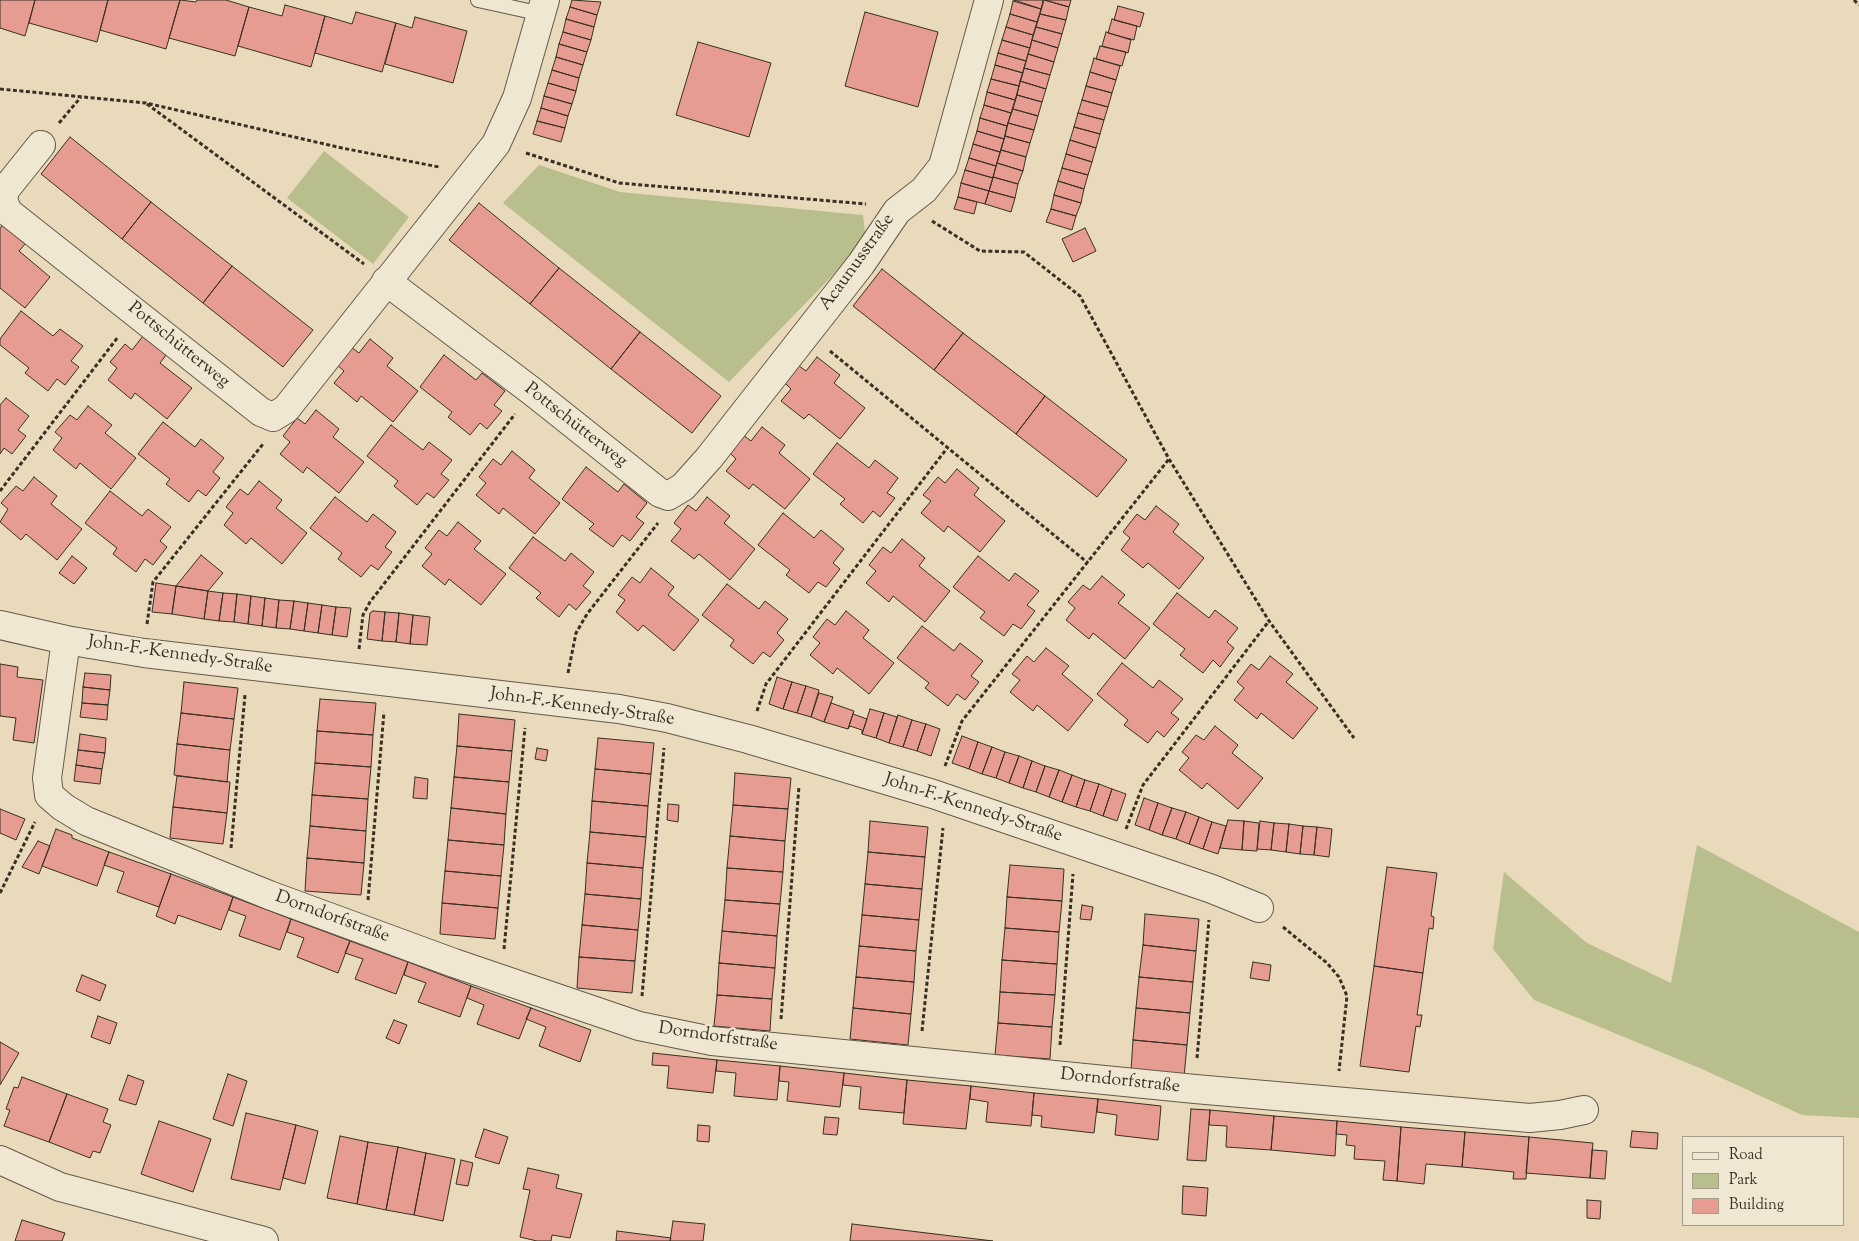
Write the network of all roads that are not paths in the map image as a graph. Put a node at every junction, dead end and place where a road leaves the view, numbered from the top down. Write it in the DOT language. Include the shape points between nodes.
graph roads {
  1 [pos="478,0"];
  2 [pos="989,0"];
  3 [pos="544,7"];
  4 [pos="41,145"];
  5 [pos="386,281"];
  6 [pos="668,496"];
  7 [pos="0,625"];
  8 [pos="66,640"];
  9 [pos="1259,908"];
  10 [pos="1584,1110"];
  11 [pos="0,1160"];
  12 [pos="264,1241"];
  1 -- 3 [label="lane"];
  2 -- 6 [label="street, Acaunusstraße" via="943,166 924,190 900,207 861,264 709,458 683,487"];
  3 -- 5 [label="street" via="517,98 496,144"];
  4 -- 5 [label="street, Pottschütterweg" via="5,190 3,200 8,212 261,412 273,417 286,409"];
  5 -- 6 [label="street, Pottschütterweg"];
  7 -- 8 [label="street, John-F.-Kennedy-Straße"];
  8 -- 9 [label="street, John-F.-Kennedy-Straße" via="144,654 564,702 667,718 940,796"];
  8 -- 10 [label="street, Dorndorfstraße" via="47,778 49,795 63,807 86,821 228,878 501,979 639,1026 712,1041 1195,1089 1530,1118"];
  11 -- 12 [label="street" via="60,1187"];
}
